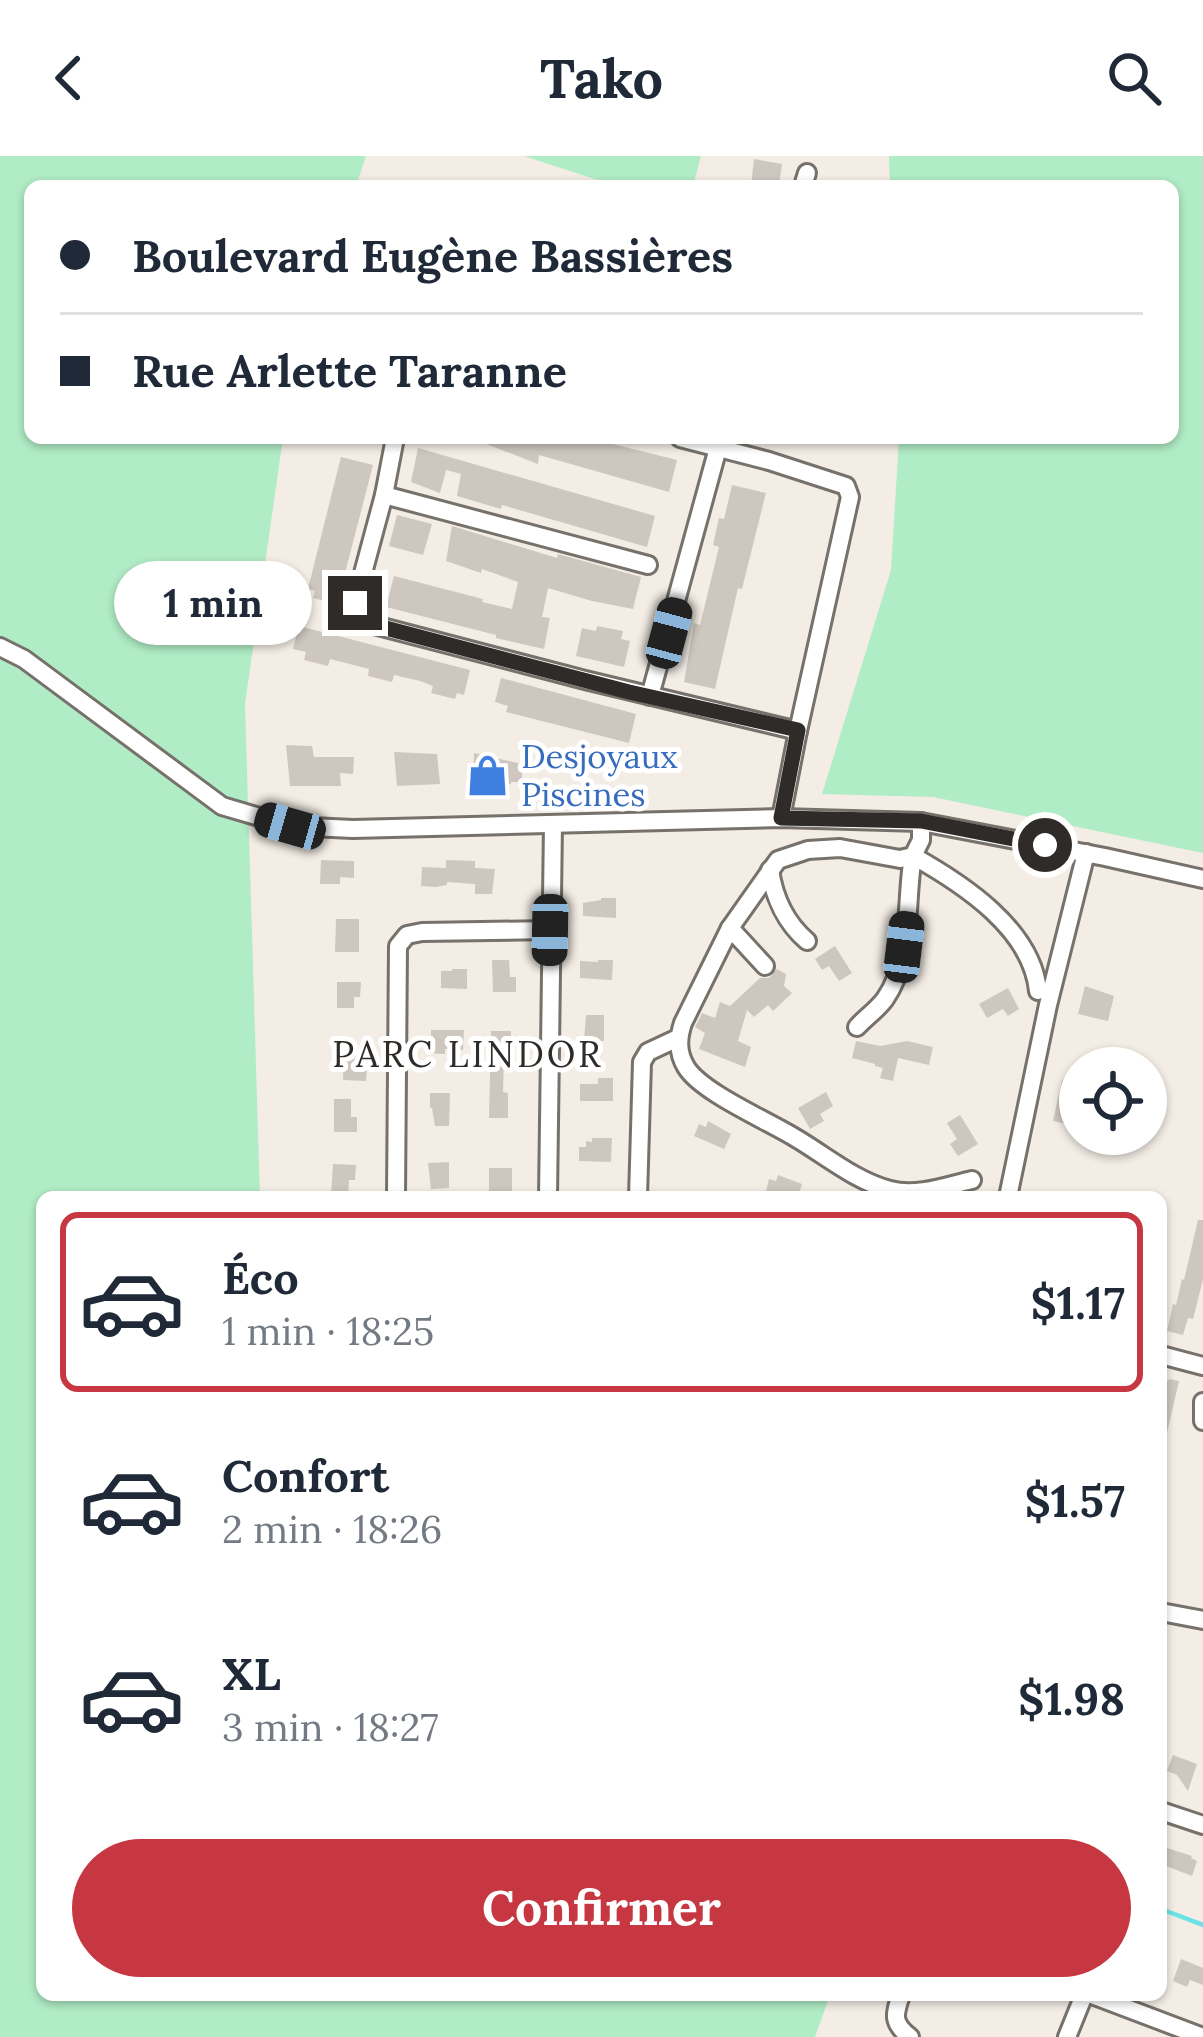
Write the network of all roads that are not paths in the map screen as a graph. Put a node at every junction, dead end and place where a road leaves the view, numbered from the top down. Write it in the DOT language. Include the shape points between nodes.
graph roads {
  1 [pos="395,444"];
  2 [pos="728,446"];
  3 [pos="384,495"];
  4 [pos="649,565"];
  5 [pos="0,647"];
  6 [pos="650,696"];
  7 [pos="798,730"];
  8 [pos="781,818"];
  9 [pos="921,821"];
  10 [pos="553,824"];
  11 [pos="1086,853"];
  12 [pos="913,856"];
  13 [pos="770,870"];
  14 [pos="1203,879"];
  15 [pos="730,928"];
  16 [pos="550,930"];
  17 [pos="807,941"];
  18 [pos="766,966"];
  19 [pos="1038,991"];
  20 [pos="857,1027"];
  21 [pos="678,1038"];
  22 [pos="972,1180"];
  23 [pos="396,1191"];
  24 [pos="548,1191"];
  25 [pos="638,1191"];
  26 [pos="898,1191"];
  27 [pos="922,1191"];
  28 [pos="1009,1191"];
  29 [pos="1167,1357"];
  30 [pos="1203,1366"];
  31 [pos="1203,1402"];
  32 [pos="1203,1421"];
  33 [pos="1167,1613"];
  34 [pos="1203,1620"];
  35 [pos="1167,1813"];
  36 [pos="1203,1826"];
  37 [pos="899,2001"];
  38 [pos="1085,2001"];
  39 [pos="1104,2001"];
  40 [pos="910,2037"];
  41 [pos="1067,2037"];
  42 [pos="1203,2037"];
  1 -- 3 [label="street"];
  2 -- 6 [label="street"];
  2 -- 7 [label="street" via="846,486 850,496"];
  3 -- 4 [label="street"];
  3 -- 6 [label="street" via="355,603 359,621"];
  5 -- 10 [label="street" via="222,806 290,826"];
  6 -- 7 [label="street"];
  7 -- 8 [label="street"];
  8 -- 9 [label="street"];
  8 -- 10 [label="street"];
  9 -- 11 [label="street"];
  9 -- 12 [label="street"];
  10 -- 16 [label="street"];
  11 -- 14 [label="street"];
  11 -- 28 [label="street"];
  12 -- 13 [label="street" via="808,850"];
  12 -- 19 [label="street" via="996,916 1020,943"];
  12 -- 20 [label="street" via="896,978"];
  13 -- 15 [label="street"];
  13 -- 17 [label="street" via="777,901"];
  15 -- 18 [label="street"];
  15 -- 21 [label="street"];
  16 -- 23 [label="street" via="422,932 398,946"];
  16 -- 24 [label="street"];
  21 -- 25 [label="street" via="642,1062"];
  21 -- 26 [label="street" via="688,1071 720,1095 852,1174"];
  22 -- 27 [label="street"];
  29 -- 30 [label="street"];
  31 -- 32 [label="street"];
  33 -- 34 [label="street"];
  35 -- 36 [label="street"];
  37 -- 40 [label="street" via="895,2021"];
  38 -- 41 [label="street"];
  39 -- 42 [label="street"];
}
